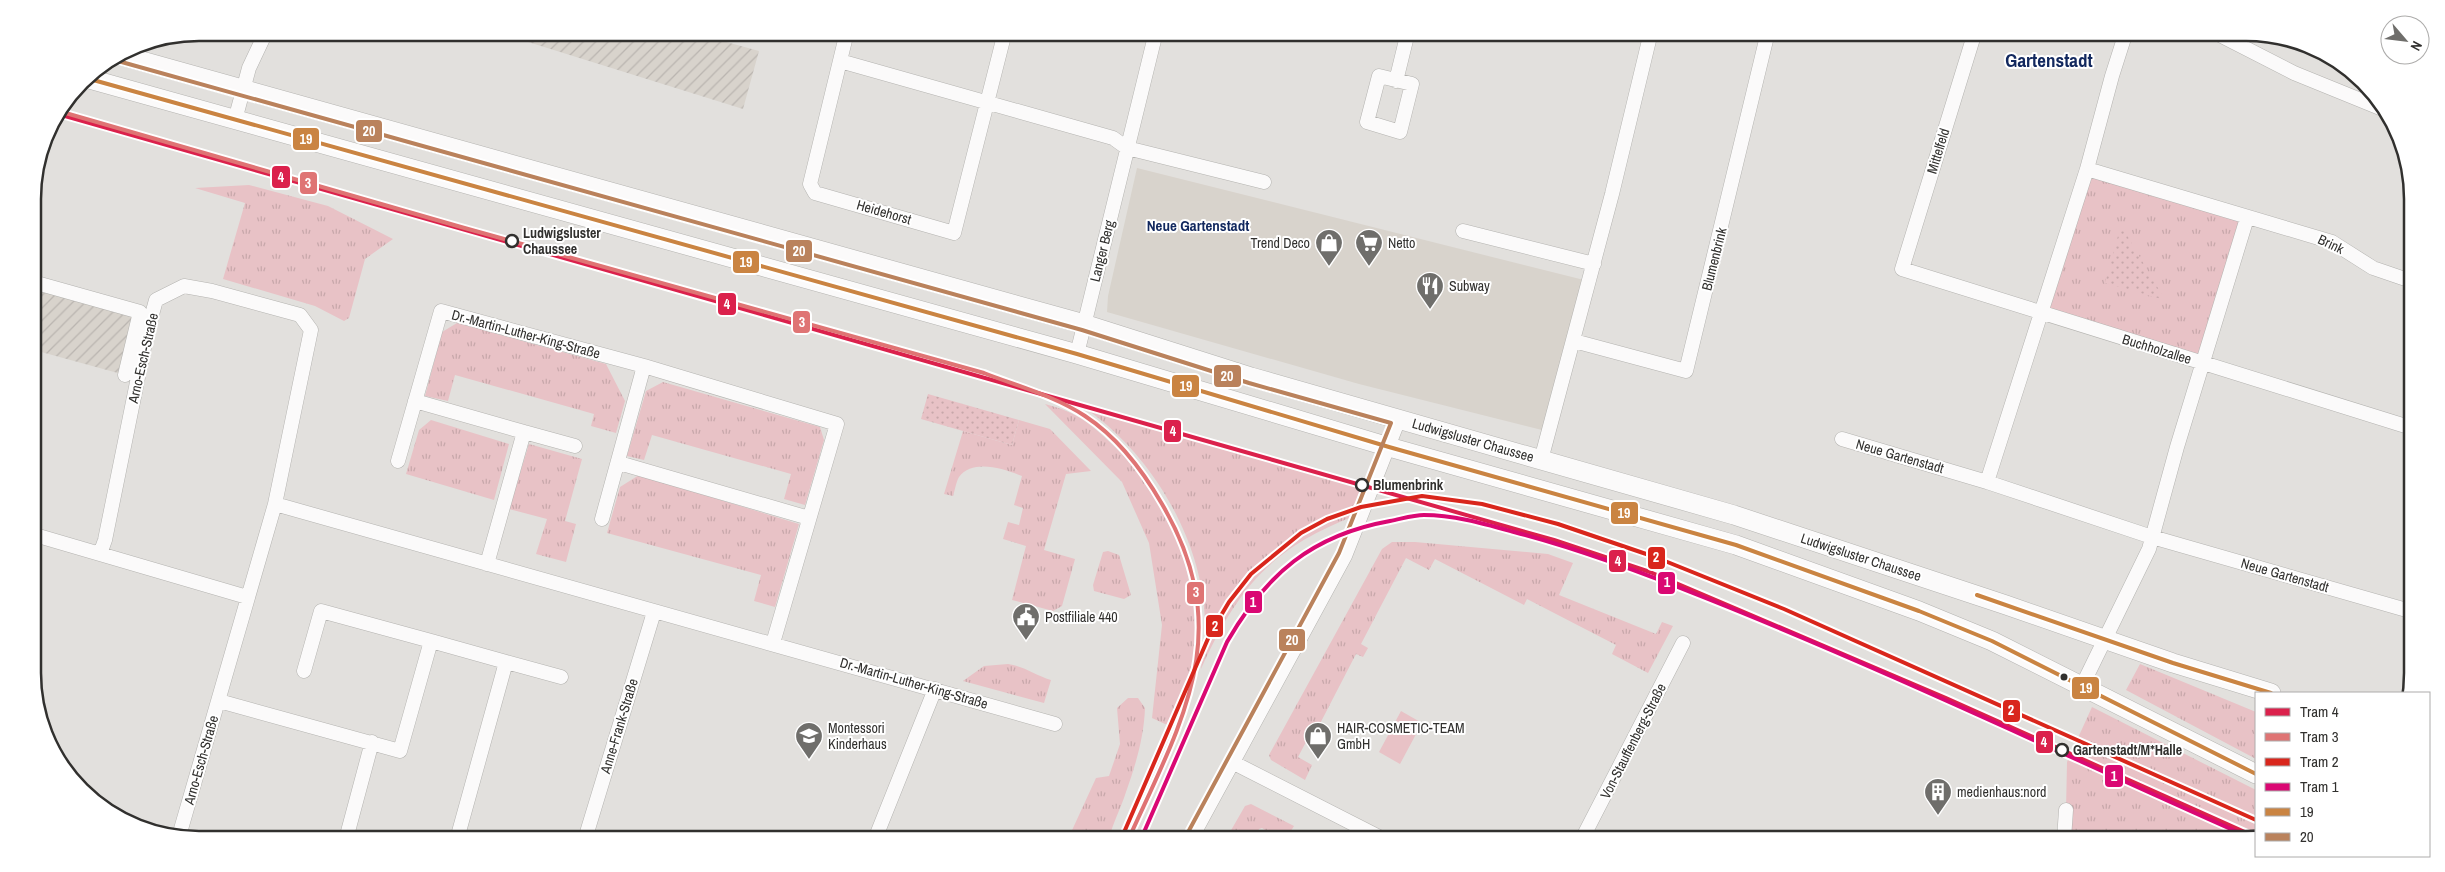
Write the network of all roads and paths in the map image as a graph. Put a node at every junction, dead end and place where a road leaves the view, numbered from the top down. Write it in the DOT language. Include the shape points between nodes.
graph roads {
  1 [pos="262,41"];
  2 [pos="845,41"];
  3 [pos="1003,41"];
  4 [pos="1154,41"];
  5 [pos="1406,41"];
  6 [pos="1649,41"];
  7 [pos="1766,41"];
  8 [pos="1972,41"];
  9 [pos="2123,41"];
  10 [pos="2232,41"];
  11 [pos="130,57"];
  12 [pos="840,61"];
  13 [pos="95,80"];
  14 [pos="1396,81"];
  15 [pos="243,90"];
  16 [pos="988,102"];
  17 [pos="2372,105"];
  18 [pos="235,120"];
  19 [pos="1127,148"];
  20 [pos="2087,169"];
  21 [pos="1264,182"];
  22 [pos="2247,218"];
  23 [pos="1463,231"];
  24 [pos="1594,264"];
  25 [pos="1902,269"];
  26 [pos="2404,279"];
  27 [pos="42,284"];
  28 [pos="2043,314"];
  29 [pos="1084,324"];
  30 [pos="1574,341"];
  31 [pos="1077,354"];
  32 [pos="2202,362"];
  33 [pos="644,366"];
  34 [pos="125,375"];
  35 [pos="415,401"];
  36 [pos="1400,419"];
  37 [pos="2404,425"];
  38 [pos="524,432"];
  39 [pos="1842,439"];
  40 [pos="575,446"];
  41 [pos="1389,447"];
  42 [pos="1541,460"];
  43 [pos="398,461"];
  44 [pos="619,463"];
  45 [pos="1987,482"];
  46 [pos="275,504"];
  47 [pos="810,518"];
  48 [pos="602,519"];
  49 [pos="41,537"];
  50 [pos="2152,537"];
  51 [pos="100,554"];
  52 [pos="487,564"];
  53 [pos="247,597"];
  54 [pos="2404,608"];
  55 [pos="654,612"];
  56 [pos="2104,638"];
  57 [pos="431,641"];
  58 [pos="773,643"];
  59 [pos="1683,643"];
  60 [pos="506,662"];
  61 [pos="304,671"];
  62 [pos="561,677"];
  63 [pos="2082,686"];
  64 [pos="935,689"];
  65 [pos="2268,692"];
  66 [pos="219,701"];
  67 [pos="1055,724"];
  68 [pos="372,742"];
  69 [pos="1232,762"];
  70 [pos="2255,773"];
  71 [pos="2066,810"];
  72 [pos="181,829"];
  73 [pos="1366,830"];
  74 [pos="1586,830"];
  75 [pos="2065,830"];
  76 [pos="348,831"];
  77 [pos="460,831"];
  78 [pos="587,831"];
  79 [pos="878,831"];
  80 [pos="1196,831"];
  1 -- 15 [label="street"];
  2 -- 12 [label="street, Heidehorst"];
  3 -- 16 [label="street, Heidehorst"];
  4 -- 19 [label="street, Langer Berg"];
  5 -- 14 [label="street"];
  6 -- 24 [label="street"];
  7 -- 30 [label="street, Blumenbrink" via="1686,371"];
  8 -- 25 [label="street, Mittelfeld"];
  9 -- 20 [label="street"];
  10 -- 17 [label="street" via="2294,73"];
  11 -- 15 [label="street, Ludwigsluster Chaussee"];
  12 -- 16 [label="street"];
  12 -- 16 [label="street, Heidehorst" via="810,184 815,193 954,232"];
  13 -- 18 [label="street"];
  15 -- 18 [label="street"];
  15 -- 29 [label="street, Ludwigsluster Chaussee"];
  16 -- 19 [label="street" via="1113,138"];
  18 -- 31 [label="street"];
  19 -- 21 [label="street"];
  19 -- 29 [label="street, Langer Berg"];
  20 -- 22 [label="street, Brink"];
  20 -- 28 [label="street"];
  22 -- 26 [label="street, Brink" via="2332,242 2373,268"];
  22 -- 32 [label="street"];
  23 -- 24 [label="street"];
  24 -- 30 [label="street"];
  25 -- 28 [label="street, Buchholzallee"];
  27 -- 34 [label="street" via="140,312"];
  28 -- 32 [label="street, Buchholzallee"];
  28 -- 45 [label="street"];
  29 -- 31 [label="street, Langer Berg"];
  29 -- 36 [label="street, Ludwigsluster Chaussee" via="1251,377"];
  30 -- 42 [label="street"];
  31 -- 41 [label="street"];
  32 -- 37 [label="street, Buchholzallee"];
  32 -- 50 [label="street"];
  33 -- 35 [label="street, Dr.-Martin-Luther-King-Straße" via="441,311"];
  33 -- 44 [label="street"];
  33 -- 47 [label="street, Dr.-Martin-Luther-King-Straße" via="837,424"];
  35 -- 38 [label="street"];
  35 -- 43 [label="street, Dr.-Martin-Luther-King-Straße"];
  36 -- 41 [label="street"];
  36 -- 42 [label="street, Ludwigsluster Chaussee"];
  38 -- 40 [label="street"];
  38 -- 52 [label="street"];
  39 -- 45 [label="street, Neue Gartenstadt"];
  41 -- 63 [label="street" via="1736,545 1938,618"];
  41 -- 69 [label="street" via="1346,556"];
  42 -- 56 [label="street, Ludwigsluster Chaussee" via="1734,515"];
  44 -- 47 [label="street"];
  44 -- 48 [label="street"];
  45 -- 50 [label="street, Neue Gartenstadt"];
  46 -- 51 [label="street, Arno-Esch-Straße" via="311,330 300,315 184,286 156,300"];
  46 -- 52 [label="street, Dr.-Martin-Luther-King-Straße"];
  46 -- 53 [label="street, Arno-Esch-Straße"];
  47 -- 58 [label="street, Dr.-Martin-Luther-King-Straße"];
  49 -- 51 [label="street"];
  50 -- 54 [label="street, Neue Gartenstadt"];
  50 -- 56 [label="street"];
  51 -- 53 [label="street"];
  52 -- 55 [label="street, Dr.-Martin-Luther-King-Straße"];
  53 -- 66 [label="street, Arno-Esch-Straße"];
  55 -- 58 [label="street, Dr.-Martin-Luther-King-Straße"];
  55 -- 78 [label="street, Anne-Frank-Straße"];
  56 -- 63 [label="street"];
  56 -- 65 [label="street, Ludwigsluster Chaussee"];
  57 -- 60 [label="street"];
  57 -- 61 [label="street" via="321,611"];
  57 -- 68 [label="street" via="400,751"];
  58 -- 64 [label="street, Dr.-Martin-Luther-King-Straße"];
  59 -- 74 [label="street, Von-Stauffenberg-Straße"];
  60 -- 62 [label="street"];
  60 -- 77 [label="street"];
  63 -- 70 [label="street"];
  64 -- 67 [label="street, Dr.-Martin-Luther-King-Straße"];
  64 -- 79 [label="street"];
  66 -- 68 [label="street"];
  66 -- 72 [label="street, Arno-Esch-Straße"];
  68 -- 76 [label="street"];
  69 -- 73 [label="street"];
  69 -- 80 [label="street"];
  71 -- 75 [label="street"];
}
